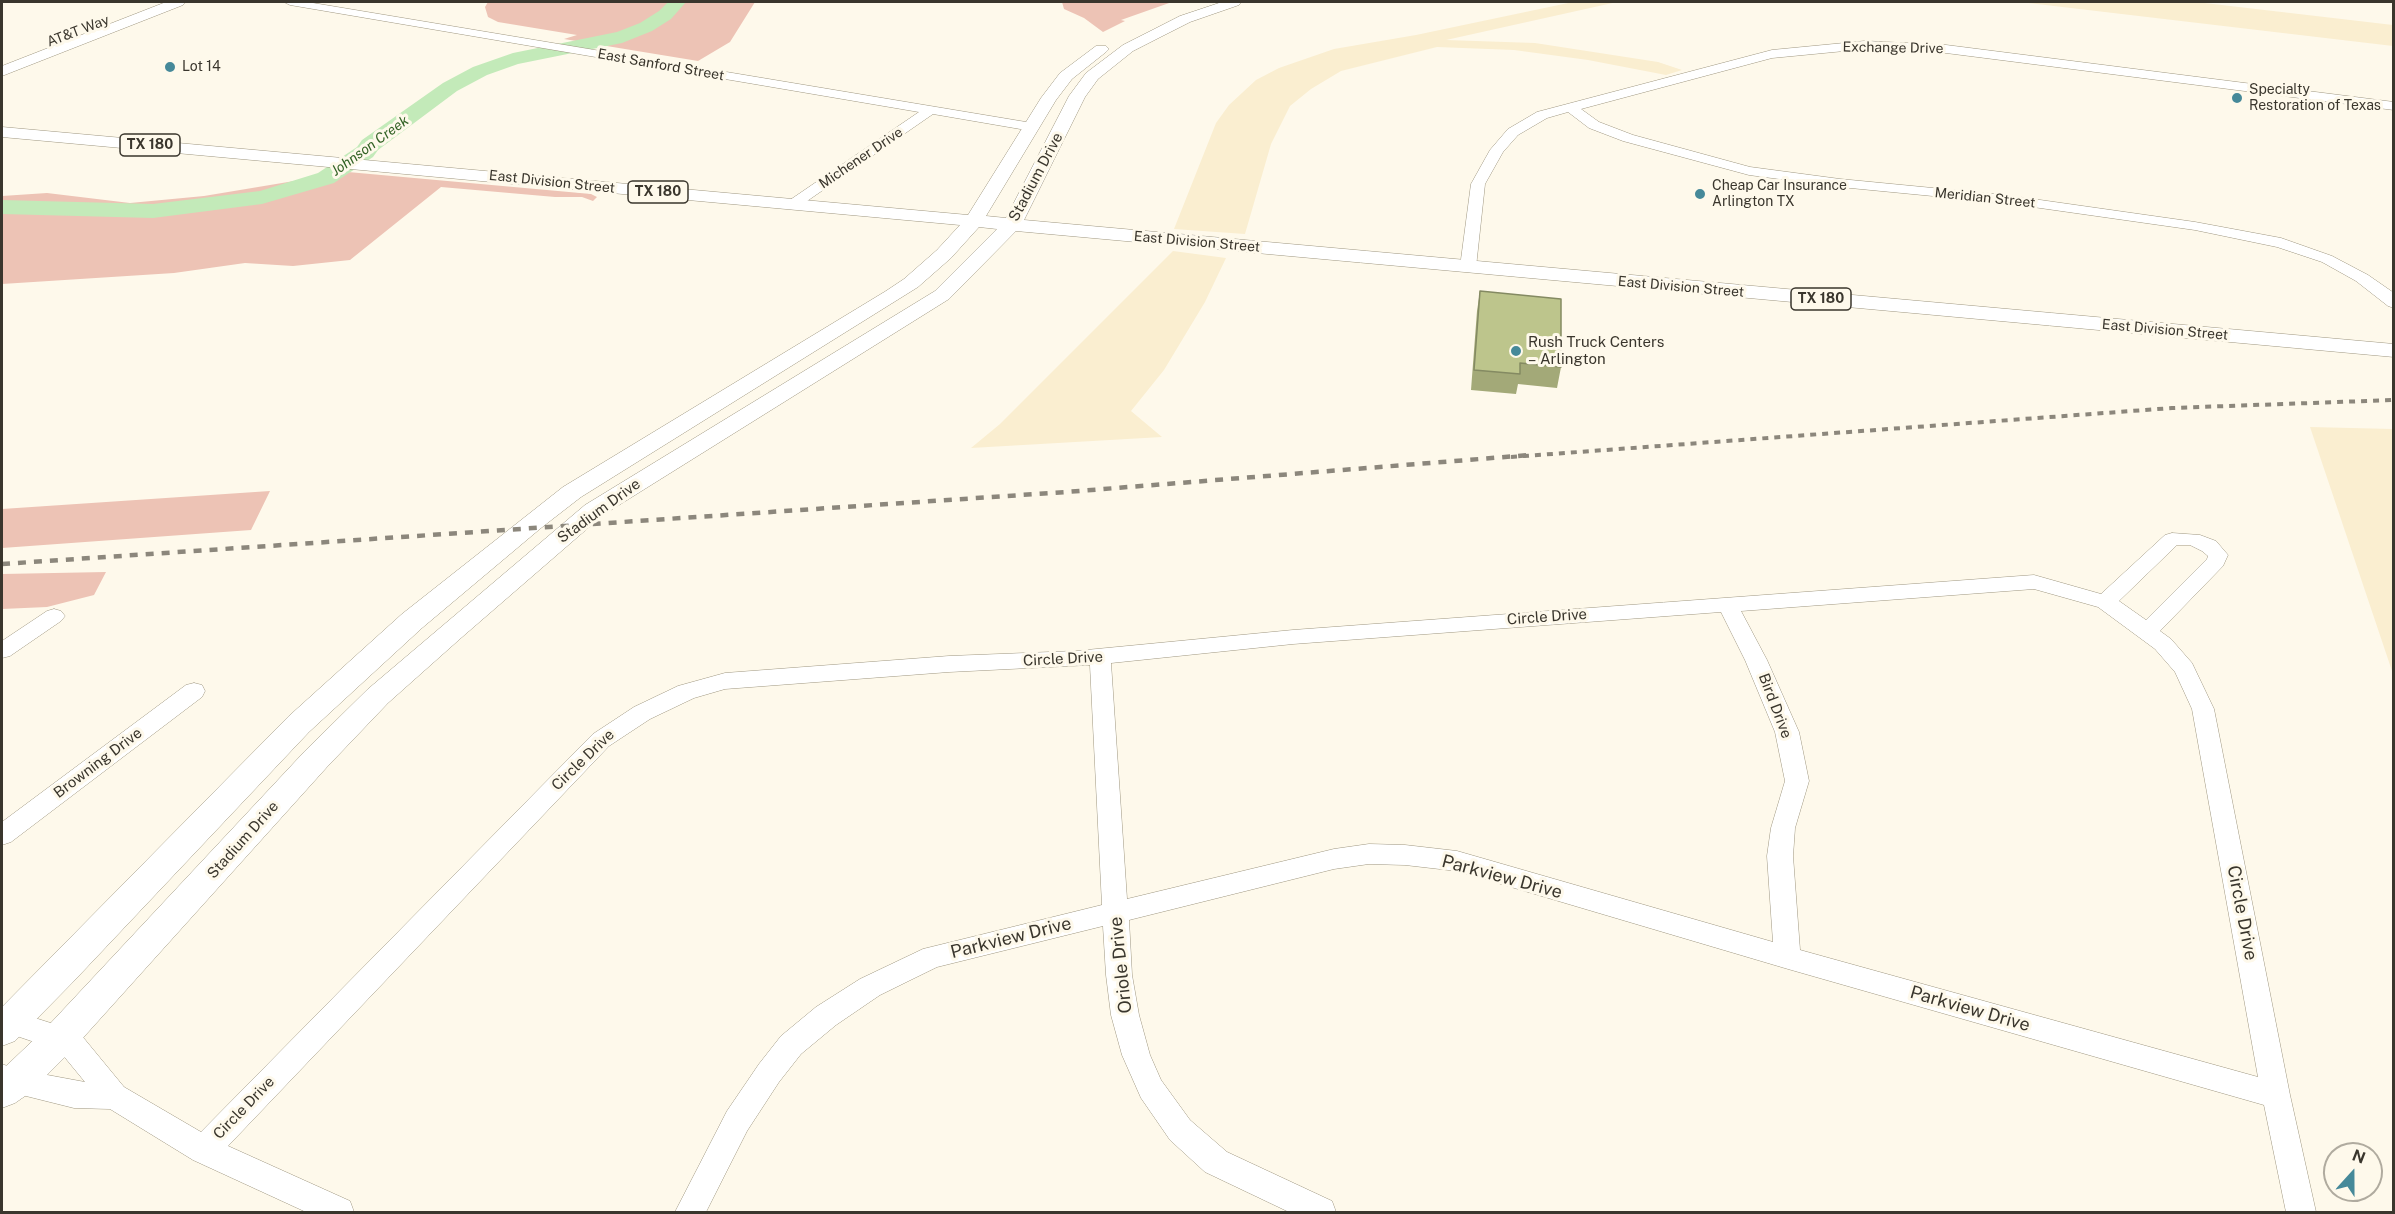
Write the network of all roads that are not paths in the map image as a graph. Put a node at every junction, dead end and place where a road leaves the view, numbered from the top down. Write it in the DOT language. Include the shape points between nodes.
graph roads {
  1 [pos="178,2"];
  2 [pos="290,2"];
  3 [pos="1202,2"];
  4 [pos="1234,2"];
  5 [pos="151,8"];
  6 [pos="1110,44"];
  7 [pos="1128,48"];
  8 [pos="2,61"];
  9 [pos="2,71"];
  10 [pos="2394,106"];
  11 [pos="1570,107"];
  12 [pos="929,111"];
  13 [pos="1032,127"];
  14 [pos="2,132"];
  15 [pos="792,205"];
  16 [pos="974,221"];
  17 [pos="1012,224"];
  18 [pos="1078,230"];
  19 [pos="978,261"];
  20 [pos="1468,267"];
  21 [pos="2394,303"];
  22 [pos="805,351"];
  23 [pos="2394,351"];
  24 [pos="724,430"];
  25 [pos="2105,602"];
  26 [pos="1727,603"];
  27 [pos="54,616"];
  28 [pos="2147,632"];
  29 [pos="2,651"];
  30 [pos="374,656"];
  31 [pos="1100,657"];
  32 [pos="194,691"];
  33 [pos="273,806"];
  34 [pos="2,835"];
  35 [pos="1116,912"];
  36 [pos="1788,958"];
  37 [pos="6,1026"];
  38 [pos="60,1038"];
  39 [pos="6,1083"];
  40 [pos="2276,1095"];
  41 [pos="114,1096"];
  42 [pos="204,1150"];
  43 [pos="339,1212"];
  44 [pos="690,1212"];
  45 [pos="1322,1212"];
  46 [pos="2301,1212"];
  1 -- 5 [label="main road"];
  2 -- 12 [label="street, East Sanford Street"];
  3 -- 6 [label="main road, Stadium Drive" via="1124,34"];
  4 -- 7 [label="main road, Stadium Drive" via="1185,19"];
  5 -- 8 [label="main road, AT&T Way"];
  5 -- 9 [label="main road, AT&T Way"];
  6 -- 7 [label="main road"];
  6 -- 13 [label="main road, Stadium Drive" via="1066,76"];
  7 -- 17 [label="main road, Stadium Drive" via="1092,76 1077,96"];
  10 -- 11 [label="street, Exchange Drive" via="2026,58 1881,45 1772,54"];
  11 -- 20 [label="street, Exchange Drive" via="1542,115 1513,132 1497,150 1478,184"];
  11 -- 21 [label="street, Meridian Street" via="1594,125 1628,138 1749,171 2005,199 2195,226 2281,243 2345,269"];
  12 -- 13 [label="street, East Sanford Street"];
  12 -- 15 [label="street, Michener Drive"];
  13 -- 16 [label="main road, Stadium Drive"];
  14 -- 15 [label="main road, East Division Street / TX 180"];
  15 -- 16 [label="main road, East Division Street / TX 180"];
  16 -- 17 [label="main road, East Division Street / TX 180"];
  16 -- 22 [label="main road, Stadium Drive" via="911,283"];
  17 -- 18 [label="main road, East Division Street / TX 180"];
  17 -- 19 [label="main road, Stadium Drive"];
  18 -- 19 [label="main road" via="1023,240"];
  18 -- 20 [label="main road, East Division Street / TX 180"];
  19 -- 24 [label="main road, Stadium Drive" via="942,295"];
  20 -- 23 [label="main road, East Division Street / TX 180"];
  22 -- 24 [label="main road" via="732,409 722,425"];
  22 -- 30 [label="main road, Stadium Drive" via="572,492"];
  24 -- 33 [label="main road, Stadium Drive" via="574,526 378,696"];
  25 -- 26 [label="street, Circle Drive" via="2034,582"];
  25 -- 28 [label="street, Circle Drive"];
  25 -- 28 [label="street" via="2172,539 2193,539 2209,546 2218,555 2216,561"];
  26 -- 31 [label="street, Circle Drive" via="1293,637"];
  26 -- 36 [label="street, Bird Drive" via="1787,732 1797,782 1783,828 1780,856"];
  27 -- 29 [label="street"];
  28 -- 40 [label="street, Circle Drive" via="2184,668 2203,710"];
  30 -- 33 [label="main road" via="383,668 374,682 315,746"];
  30 -- 37 [label="main road, Stadium Drive" via="291,732"];
  31 -- 35 [label="street, Oriole Drive"];
  31 -- 42 [label="street, Circle Drive" via="725,681 686,692 642,713 601,740"];
  32 -- 34 [label="street, Browning Drive"];
  33 -- 38 [label="main road, Stadium Drive"];
  35 -- 36 [label="street, Parkview Drive" via="1334,859 1369,854 1406,855 1458,861"];
  35 -- 44 [label="street, Parkview Drive" via="932,957 870,987 826,1016 791,1046 769,1072 738,1120"];
  35 -- 45 [label="street, Oriole Drive" via="1125,1015 1151,1089 1180,1130 1216,1162"];
  36 -- 40 [label="street, Parkview Drive"];
  37 -- 38 [label="street"];
  38 -- 39 [label="main road, Stadium Drive"];
  38 -- 41 [label="street" via="72,1045"];
  39 -- 41 [label="street" via="75,1095"];
  40 -- 46 [label="street, Circle Drive"];
  41 -- 42 [label="street"];
  42 -- 43 [label="street"];
}
